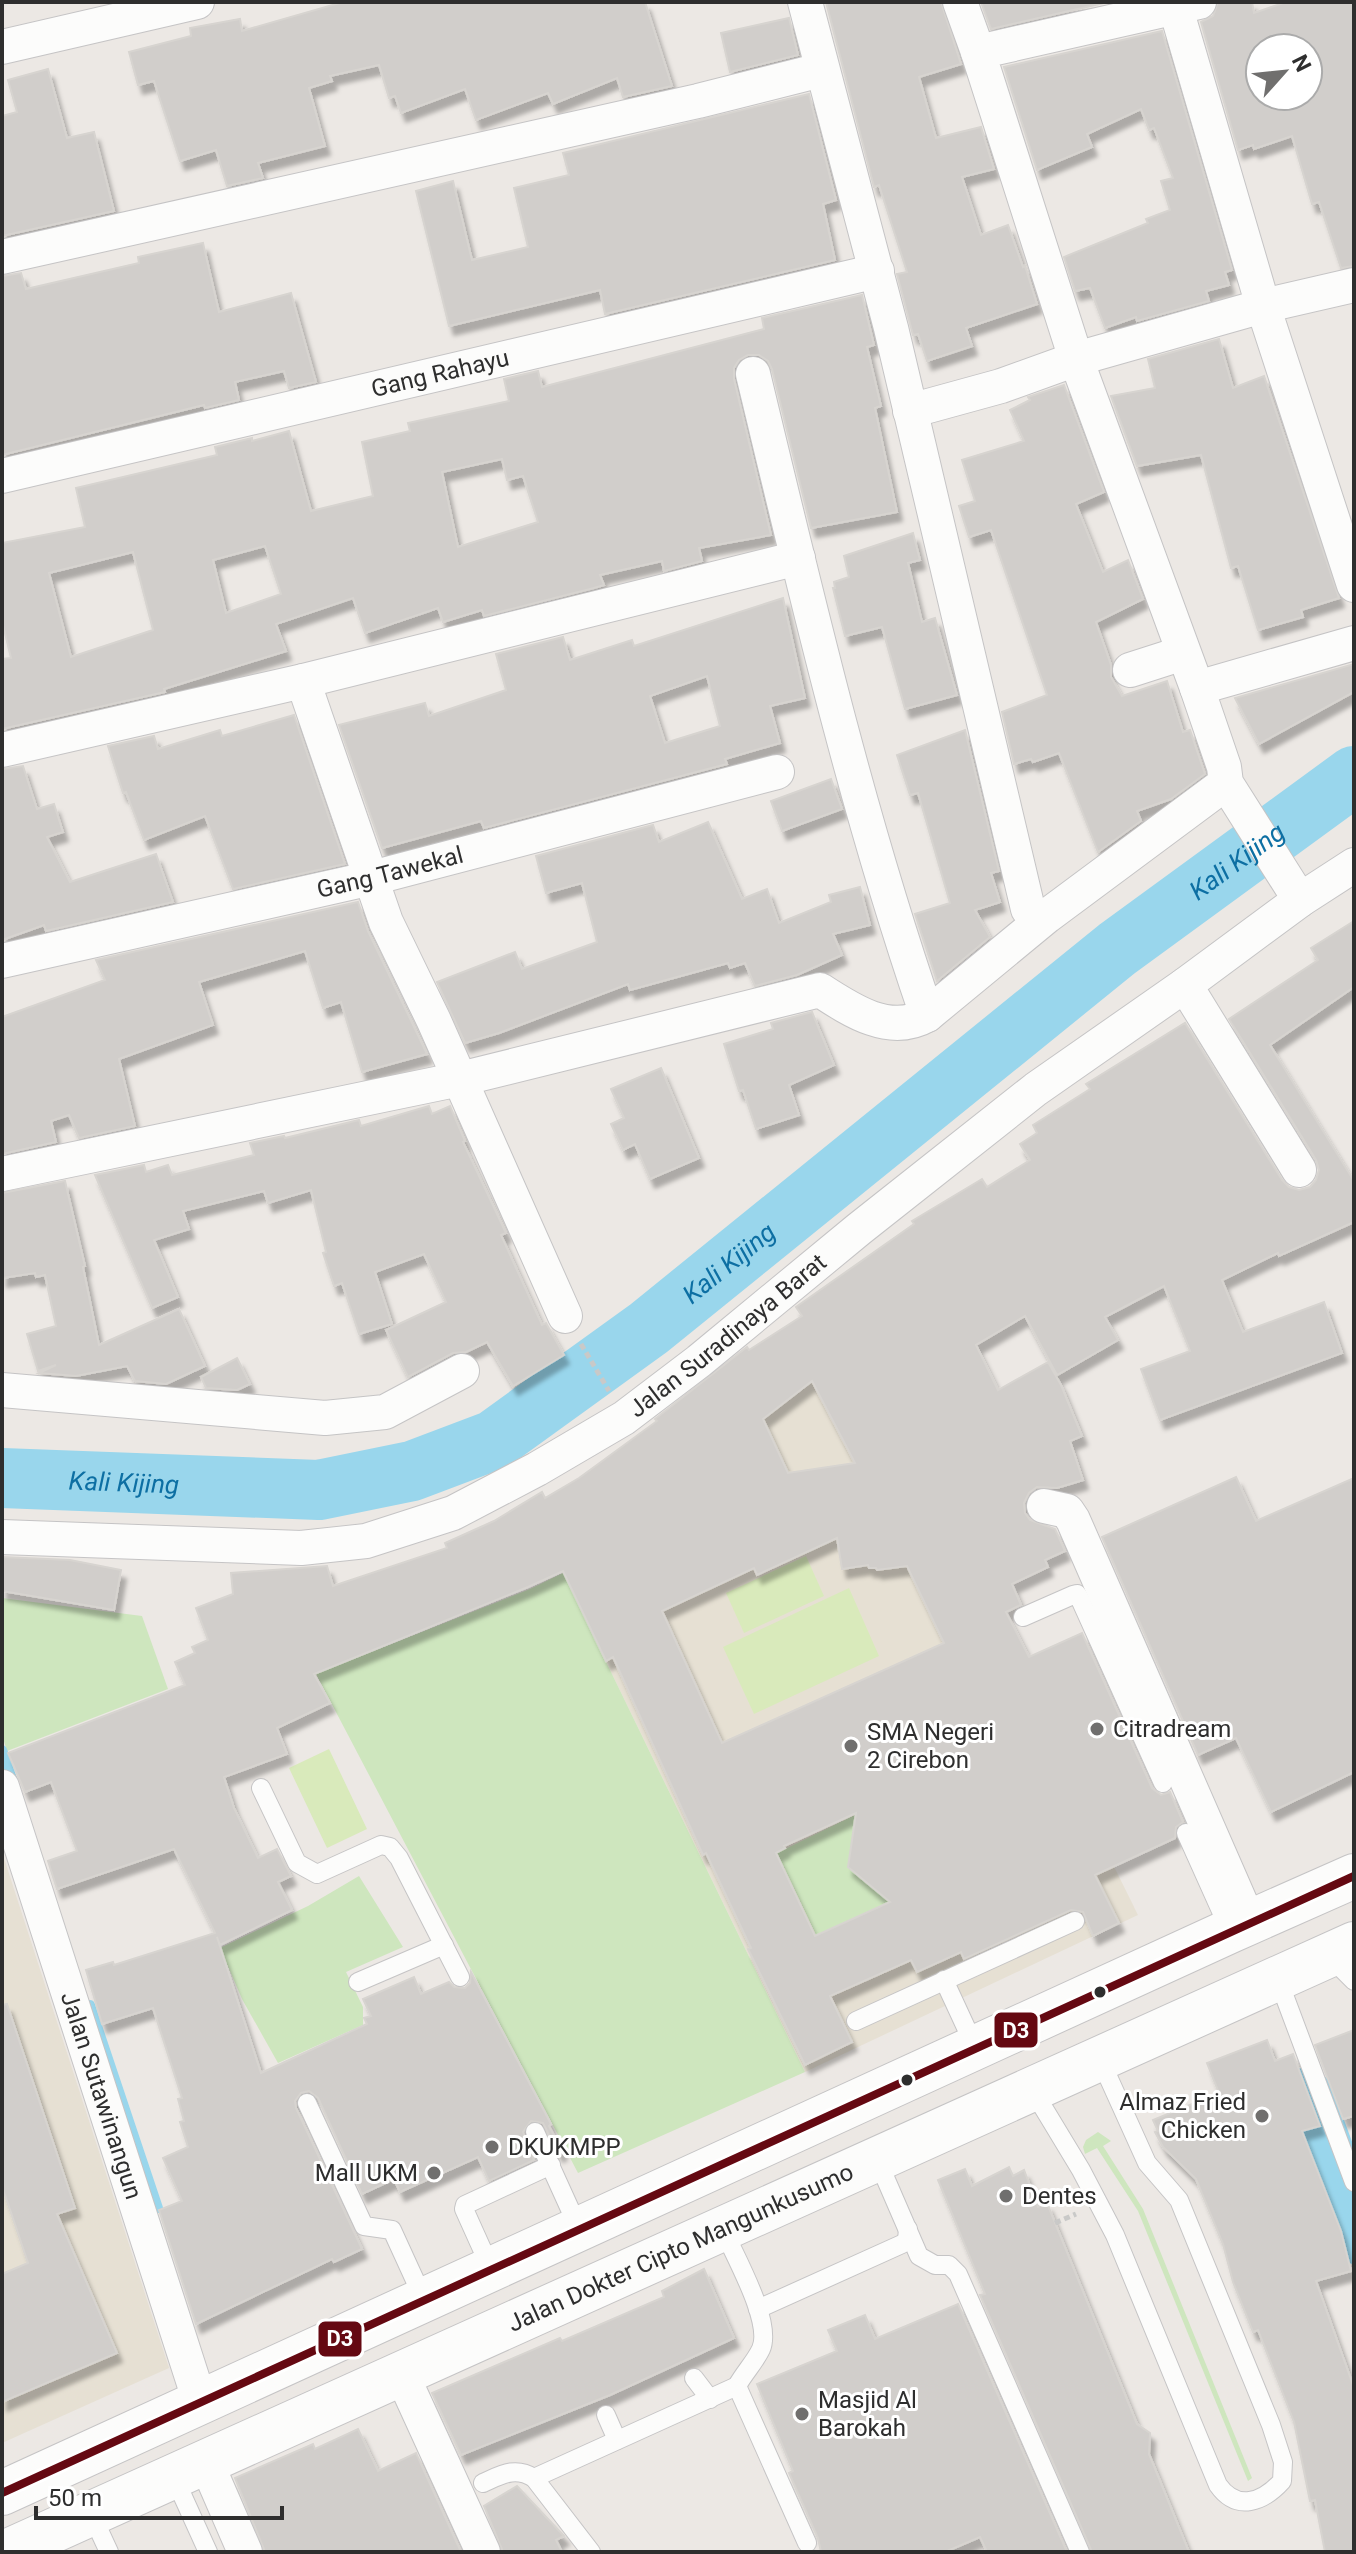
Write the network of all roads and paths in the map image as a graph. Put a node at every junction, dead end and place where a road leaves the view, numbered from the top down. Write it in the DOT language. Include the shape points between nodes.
graph roads {
  1 [pos="197,2"];
  2 [pos="805,2"];
  3 [pos="960,2"];
  4 [pos="1183,4"];
  5 [pos="2,47"];
  6 [pos="978,52"];
  7 [pos="821,70"];
  8 [pos="2,257"];
  9 [pos="877,271"];
  10 [pos="1354,285"];
  11 [pos="1263,306"];
  12 [pos="1076,359"];
  13 [pos="753,374"];
  14 [pos="910,411"];
  15 [pos="2,476"];
  16 [pos="798,558"];
  17 [pos="1354,585"];
  18 [pos="1354,643"];
  19 [pos="1183,653"];
  20 [pos="1130,670"];
  21 [pos="303,681"];
  22 [pos="1197,688"];
  23 [pos="2,750"];
  24 [pos="777,772"];
  25 [pos="1231,791"];
  26 [pos="1354,865"];
  27 [pos="372,878"];
  28 [pos="1298,897"];
  29 [pos="1028,909"];
  30 [pos="2,961"];
  31 [pos="1185,985"];
  32 [pos="927,1015"];
  33 [pos="460,1079"];
  34 [pos="1299,1170"];
  35 [pos="2,1174"];
  36 [pos="565,1316"];
  37 [pos="462,1371"];
  38 [pos="2,1390"];
  39 [pos="624,1418"];
  40 [pos="1044,1506"];
  41 [pos="2,1537"];
  42 [pos="1023,1617"];
  43 [pos="1163,1783"];
  44 [pos="2,1787"];
  45 [pos="261,1788"];
  46 [pos="1186,1833"];
  47 [pos="10,1835"];
  48 [pos="1354,1876"];
  49 [pos="1075,1921"];
  50 [pos="1240,1926"];
  51 [pos="444,1945"];
  52 [pos="1346,1960"];
  53 [pos="460,1977"];
  54 [pos="1278,1979"];
  55 [pos="944,1980"];
  56 [pos="358,1982"];
  57 [pos="856,2021"];
  58 [pos="975,2047"];
  59 [pos="1100,2059"];
  60 [pos="1032,2089"];
  61 [pos="307,2103"];
  62 [pos="535,2132"];
  63 [pos="877,2159"];
  64 [pos="551,2165"];
  65 [pos="1354,2182"];
  66 [pos="579,2229"];
  67 [pos="723,2229"];
  68 [pos="908,2229"];
  69 [pos="531,2251"];
  70 [pos="457,2285"];
  71 [pos="555,2304"];
  72 [pos="758,2309"];
  73 [pos="481,2339"];
  74 [pos="402,2375"];
  75 [pos="694,2378"];
  76 [pos="737,2386"];
  77 [pos="710,2399"];
  78 [pos="200,2402"];
  79 [pos="606,2415"];
  80 [pos="617,2440"];
  81 [pos="190,2469"];
  82 [pos="534,2478"];
  83 [pos="483,2483"];
  84 [pos="2,2493"];
  85 [pos="91,2513"];
  86 [pos="807,2543"];
  87 [pos="200,2550"];
  88 [pos="6,2552"];
  89 [pos="109,2552"];
  90 [pos="245,2552"];
  91 [pos="483,2552"];
  92 [pos="591,2552"];
  93 [pos="1080,2552"];
  1 -- 5 [label="street"];
  2 -- 7 [label="street"];
  3 -- 6 [label="street"];
  4 -- 6 [label="street"];
  4 -- 11 [label="street"];
  6 -- 12 [label="street"];
  7 -- 8 [label="street"];
  7 -- 9 [label="street"];
  9 -- 14 [label="street"];
  9 -- 15 [label="street, Gang Rahayu"];
  10 -- 11 [label="street"];
  11 -- 12 [label="street"];
  11 -- 17 [label="street"];
  12 -- 14 [label="street"];
  12 -- 19 [label="street"];
  13 -- 16 [label="street"];
  14 -- 29 [label="street"];
  16 -- 21 [label="street"];
  16 -- 32 [label="street" via="874,845"];
  18 -- 22 [label="street"];
  19 -- 20 [label="street"];
  19 -- 22 [label="street"];
  21 -- 23 [label="street"];
  21 -- 27 [label="street"];
  22 -- 25 [label="street"];
  24 -- 27 [label="street, Gang Tawekal"];
  25 -- 28 [label="street"];
  25 -- 32 [label="street" via="1047,916"];
  26 -- 28 [label="street, Jalan Suradinaya Barat"];
  27 -- 30 [label="street, Gang Tawekal"];
  27 -- 33 [label="street" via="386,922"];
  28 -- 31 [label="street, Jalan Suradinaya Barat"];
  31 -- 34 [label="street"];
  31 -- 39 [label="street, Jalan Suradinaya Barat" via="1036,1089"];
  32 -- 33 [label="street" via="912,1024 889,1024 845,1007 820,990"];
  33 -- 35 [label="street"];
  33 -- 36 [label="street"];
  36 -- 39 [label="path"];
  37 -- 38 [label="street" via="385,1412 325,1418"];
  39 -- 41 [label="street, Jalan Suradinaya Barat" via="453,1513 366,1541 301,1548"];
  40 -- 50 [label="street" via="1067,1511 1073,1520"];
  42 -- 43 [label="lane" via="1077,1594"];
  44 -- 47 [label="street, Jalan Sutawinangun"];
  45 -- 51 [label="lane" via="297,1863 306,1869 317,1874 381,1845 390,1847"];
  46 -- 50 [label="lane"];
  47 -- 78 [label="street, Jalan Sutawinangun" via="49,1937"];
  48 -- 50 [label="main road"];
  49 -- 55 [label="lane"];
  50 -- 58 [label="main road"];
  51 -- 53 [label="lane"];
  51 -- 56 [label="lane"];
  52 -- 54 [label="main road, Jalan Dokter Cipto Mangunkusumo"];
  54 -- 59 [label="main road, Jalan Dokter Cipto Mangunkusumo"];
  54 -- 65 [label="lane"];
  55 -- 57 [label="lane"];
  55 -- 58 [label="lane"];
  58 -- 66 [label="main road"];
  59 -- 60 [label="main road, Jalan Dokter Cipto Mangunkusumo"];
  59 -- 60 [label="lane" via="1147,2163 1179,2200 1271,2425 1283,2462 1282,2481 1270,2493 1246,2502 1233,2500 1218,2485 1115,2235"];
  60 -- 63 [label="main road, Jalan Dokter Cipto Mangunkusumo"];
  61 -- 70 [label="lane" via="364,2226 392,2230"];
  62 -- 64 [label="lane"];
  63 -- 67 [label="main road, Jalan Dokter Cipto Mangunkusumo"];
  63 -- 68 [label="lane"];
  64 -- 66 [label="lane"];
  64 -- 70 [label="lane" via="465,2205"];
  66 -- 69 [label="main road"];
  67 -- 71 [label="main road, Jalan Dokter Cipto Mangunkusumo"];
  67 -- 72 [label="lane"];
  68 -- 72 [label="lane" via="902,2244"];
  68 -- 93 [label="lane" via="919,2256 927,2263 949,2265 958,2274"];
  69 -- 70 [label="main road"];
  69 -- 71 [label="main road"];
  70 -- 73 [label="main road"];
  70 -- 78 [label="main road"];
  71 -- 73 [label="main road, Jalan Dokter Cipto Mangunkusumo"];
  72 -- 76 [label="lane" via="761,2350"];
  73 -- 74 [label="main road, Jalan Dokter Cipto Mangunkusumo"];
  74 -- 81 [label="main road, Jalan Dokter Cipto Mangunkusumo"];
  74 -- 91 [label="street"];
  75 -- 77 [label="lane"];
  76 -- 77 [label="lane"];
  76 -- 86 [label="lane"];
  77 -- 80 [label="lane"];
  78 -- 84 [label="main road"];
  79 -- 80 [label="lane"];
  80 -- 82 [label="lane"];
  81 -- 85 [label="main road, Jalan Dokter Cipto Mangunkusumo"];
  81 -- 87 [label="lane"];
  81 -- 90 [label="street"];
  82 -- 83 [label="lane" via="510,2471"];
  82 -- 92 [label="lane"];
  85 -- 88 [label="main road, Jalan Dokter Cipto Mangunkusumo"];
  85 -- 89 [label="lane"];
}
